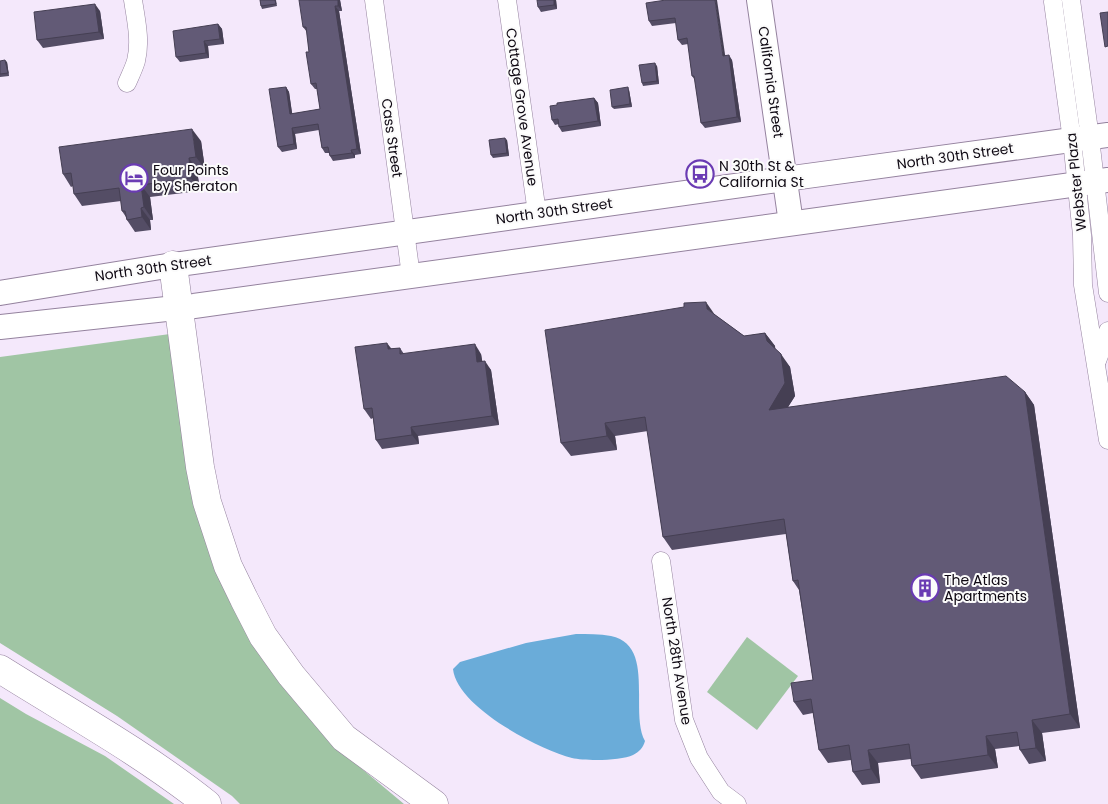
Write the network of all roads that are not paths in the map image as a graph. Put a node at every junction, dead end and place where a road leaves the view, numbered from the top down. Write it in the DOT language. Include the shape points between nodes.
graph roads {
  1 [pos="133,0"];
  2 [pos="374,0"];
  3 [pos="507,0"];
  4 [pos="759,0"];
  5 [pos="1071,0"];
  6 [pos="1053,2"];
  7 [pos="127,83"];
  8 [pos="1090,138"];
  9 [pos="784,179"];
  10 [pos="1093,182"];
  11 [pos="538,213"];
  12 [pos="790,223"];
  13 [pos="405,233"];
  14 [pos="174,265"];
  15 [pos="411,276"];
  16 [pos="0,293"];
  17 [pos="1108,293"];
  18 [pos="179,308"];
  19 [pos="0,327"];
  20 [pos="1108,331"];
  21 [pos="1096,361"];
  22 [pos="1108,440"];
  23 [pos="662,561"];
  24 [pos="0,669"];
  25 [pos="207,804"];
  26 [pos="434,804"];
  27 [pos="736,804"];
  1 -- 7 [label="street" via="138,52"];
  2 -- 13 [label="street, Cass Street"];
  3 -- 11 [label="street, Cottage Grove Avenue"];
  4 -- 9 [label="main road, California Street"];
  5 -- 8 [label="street, Webster Plaza"];
  6 -- 8 [label="street, Webster Plaza"];
  8 -- 9 [label="main road, North 30th Street"];
  8 -- 10 [label="street, Webster Plaza"];
  9 -- 11 [label="main road, North 30th Street"];
  9 -- 12 [label="main road, California Street"];
  10 -- 12 [label="main road"];
  10 -- 17 [label="street, Webster Plaza"];
  10 -- 21 [label="street, Webster Plaza" via="1082,235 1083,285"];
  11 -- 13 [label="main road, North 30th Street"];
  12 -- 15 [label="main road"];
  13 -- 14 [label="main road, North 30th Street"];
  13 -- 15 [label="street, Cass Street"];
  14 -- 16 [label="main road, North 30th Street"];
  14 -- 18 [label="highway"];
  15 -- 18 [label="main road"];
  18 -- 19 [label="main road"];
  18 -- 26 [label="highway" via="207,502 228,566 263,636 344,738"];
  20 -- 21 [label="street"];
  21 -- 22 [label="street, Webster Plaza"];
  23 -- 27 [label="street, North 28th Avenue" via="684,720 699,758 721,792"];
  24 -- 25 [label="highway" via="99,729"];
}
